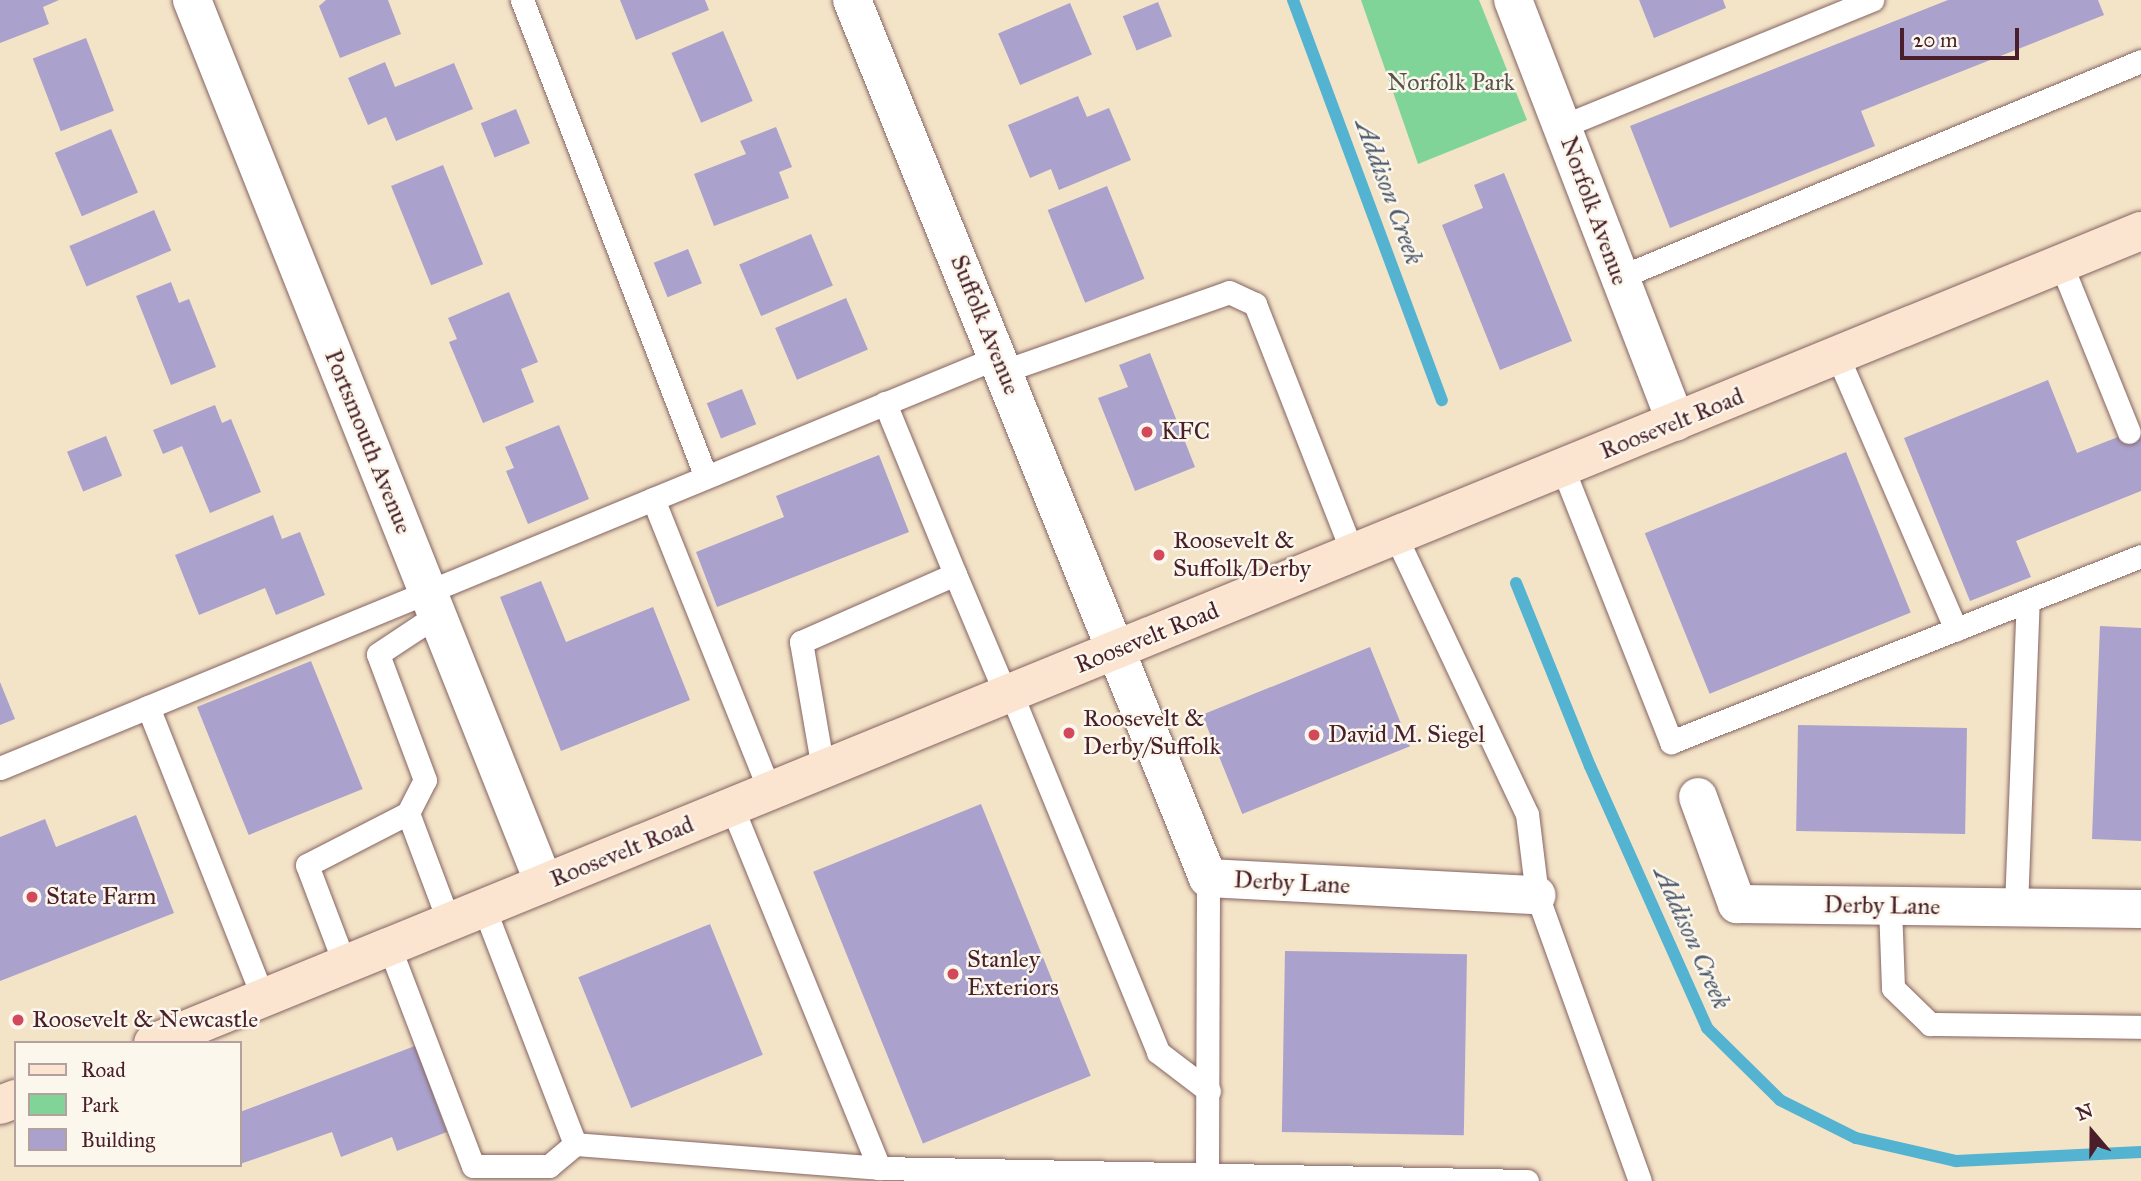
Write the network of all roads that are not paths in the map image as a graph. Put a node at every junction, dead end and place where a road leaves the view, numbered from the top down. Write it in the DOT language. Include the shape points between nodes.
graph roads {
  1 [pos="192,0"];
  2 [pos="522,0"];
  3 [pos="852,0"];
  4 [pos="1513,0"];
  5 [pos="1872,0"];
  6 [pos="1841,6"];
  7 [pos="2141,61"];
  8 [pos="1563,126"];
  9 [pos="2141,231"];
  10 [pos="2061,264"];
  11 [pos="1618,278"];
  12 [pos="1838,357"];
  13 [pos="1001,364"];
  14 [pos="886,403"];
  15 [pos="1676,422"];
  16 [pos="2129,432"];
  17 [pos="1563,469"];
  18 [pos="706,477"];
  19 [pos="653,499"];
  20 [pos="1396,537"];
  21 [pos="1353,554"];
  22 [pos="2141,556"];
  23 [pos="955,575"];
  24 [pos="2028,601"];
  25 [pos="433,604"];
  26 [pos="1956,630"];
  27 [pos="1119,650"];
  28 [pos="1008,694"];
  29 [pos="148,707"];
  30 [pos="0,768"];
  31 [pos="823,769"];
  32 [pos="770,791"];
  33 [pos="1698,797"];
  34 [pos="732,807"];
  35 [pos="408,813"];
  36 [pos="1208,878"];
  37 [pos="544,883"];
  38 [pos="1537,895"];
  39 [pos="1890,906"];
  40 [pos="2016,907"];
  41 [pos="2141,909"];
  42 [pos="466,915"];
  43 [pos="389,946"];
  44 [pos="345,965"];
  45 [pos="263,998"];
  46 [pos="2141,1027"];
  47 [pos="158,1041"];
  48 [pos="1209,1091"];
  49 [pos="575,1144"];
  50 [pos="879,1168"];
  51 [pos="1207,1175"];
  52 [pos="1527,1181"];
  53 [pos="1640,1181"];
  1 -- 25 [label="street, Portsmouth Avenue"];
  2 -- 18 [label="lane"];
  3 -- 13 [label="street, Suffolk Avenue"];
  4 -- 8 [label="street, Norfolk Avenue"];
  5 -- 6 [label="lane"];
  6 -- 8 [label="lane"];
  7 -- 11 [label="lane"];
  8 -- 11 [label="street, Norfolk Avenue"];
  9 -- 10 [label="main road, Roosevelt Road"];
  10 -- 12 [label="main road, Roosevelt Road"];
  10 -- 16 [label="lane"];
  11 -- 15 [label="street, Norfolk Avenue"];
  12 -- 15 [label="main road, Roosevelt Road"];
  12 -- 26 [label="lane"];
  13 -- 14 [label="lane"];
  13 -- 21 [label="lane" via="1229,292 1255,304"];
  13 -- 27 [label="street, Suffolk Avenue"];
  14 -- 18 [label="lane"];
  14 -- 23 [label="lane"];
  15 -- 17 [label="main road, Roosevelt Road"];
  17 -- 20 [label="main road, Roosevelt Road"];
  17 -- 26 [label="lane" via="1671,743"];
  18 -- 19 [label="lane"];
  19 -- 25 [label="lane"];
  19 -- 32 [label="lane"];
  20 -- 21 [label="main road, Roosevelt Road"];
  20 -- 38 [label="lane" via="1527,814"];
  21 -- 27 [label="main road, Roosevelt Road"];
  22 -- 24 [label="lane"];
  23 -- 28 [label="lane"];
  23 -- 31 [label="lane" via="801,642"];
  24 -- 26 [label="lane"];
  24 -- 40 [label="lane"];
  25 -- 29 [label="lane"];
  25 -- 35 [label="lane" via="378,654 425,780"];
  25 -- 37 [label="street, Portsmouth Avenue"];
  27 -- 28 [label="main road, Roosevelt Road"];
  27 -- 36 [label="street, Derby Lane"];
  28 -- 31 [label="main road, Roosevelt Road"];
  28 -- 48 [label="lane" via="1158,1052"];
  29 -- 30 [label="lane"];
  29 -- 45 [label="lane"];
  31 -- 32 [label="main road, Roosevelt Road"];
  32 -- 34 [label="main road, Roosevelt Road"];
  33 -- 39 [label="street, Derby Lane" via="1737,904"];
  34 -- 37 [label="main road, Roosevelt Road"];
  34 -- 50 [label="lane"];
  35 -- 42 [label="lane"];
  35 -- 44 [label="lane" via="307,865"];
  36 -- 38 [label="street, Derby Lane"];
  36 -- 48 [label="lane"];
  37 -- 42 [label="main road, Roosevelt Road"];
  38 -- 53 [label="lane"];
  39 -- 40 [label="street, Derby Lane"];
  39 -- 46 [label="lane" via="1893,988 1930,1024"];
  40 -- 41 [label="street, Derby Lane"];
  42 -- 43 [label="main road, Roosevelt Road"];
  42 -- 49 [label="lane"];
  43 -- 44 [label="main road, Roosevelt Road"];
  43 -- 49 [label="lane" via="473,1166 549,1166"];
  44 -- 45 [label="main road, Roosevelt Road"];
  45 -- 47 [label="main road, Roosevelt Road"];
  48 -- 51 [label="lane"];
  49 -- 50 [label="lane"];
  50 -- 51 [label="lane"];
  51 -- 52 [label="lane"];
}
